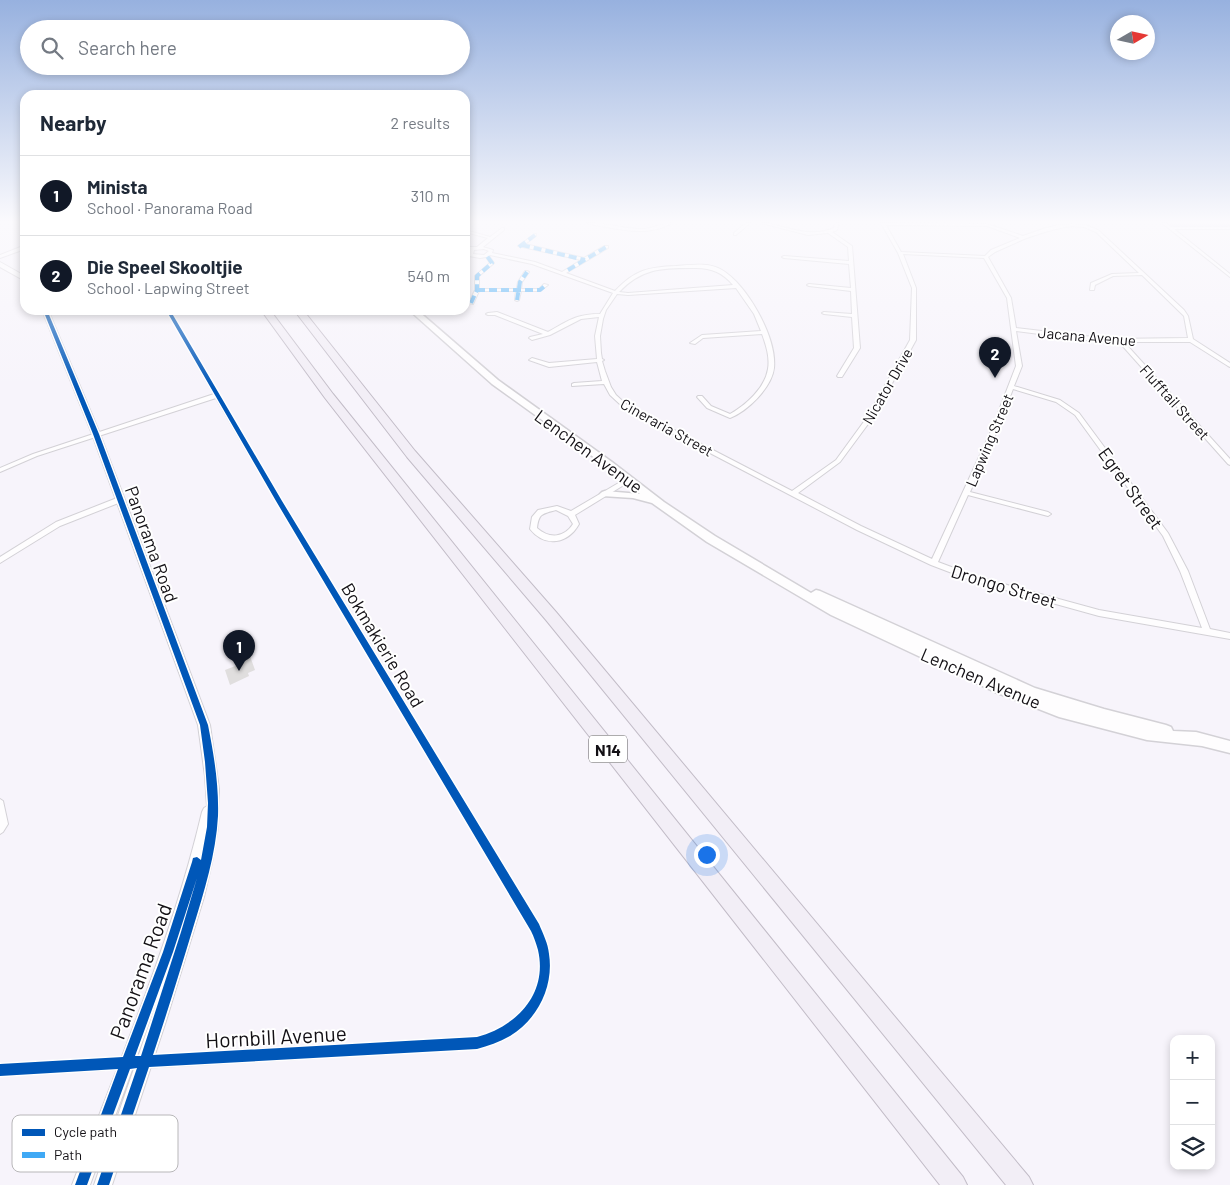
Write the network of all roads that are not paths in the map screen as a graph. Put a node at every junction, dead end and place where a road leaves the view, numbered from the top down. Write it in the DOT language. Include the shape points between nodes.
graph roads {
  1 [pos="477,278"];
  2 [pos="523,278"];
  3 [pos="574,278"];
  4 [pos="633,278"];
  5 [pos="729,278"];
  6 [pos="852,278"];
  7 [pos="910,278"];
  8 [pos="998,278"];
  9 [pos="1105,278"];
  10 [pos="1148,278"];
  11 [pos="546,285"];
  12 [pos="809,285"];
  13 [pos="738,286"];
  14 [pos="623,288"];
  15 [pos="1092,289"];
  16 [pos="477,290"];
  17 [pos="519,290"];
  18 [pos="853,290"];
  19 [pos="616,293"];
  20 [pos="628,294"];
  21 [pos="470,299"];
  22 [pos="517,300"];
  23 [pos="824,313"];
  24 [pos="488,314"];
  25 [pos="47,315"];
  26 [pos="171,315"];
  27 [pos="269,315"];
  28 [pos="302,315"];
  29 [pos="419,315"];
  30 [pos="601,315"];
  31 [pos="855,316"];
  32 [pos="1014,329"];
  33 [pos="764,332"];
  34 [pos="548,334"];
  35 [pos="532,338"];
  36 [pos="1191,340"];
  37 [pos="1120,342"];
  38 [pos="693,343"];
  39 [pos="532,360"];
  40 [pos="601,362"];
  41 [pos="1230,365"];
  42 [pos="550,372"];
  43 [pos="840,376"];
  44 [pos="607,382"];
  45 [pos="574,385"];
  46 [pos="1011,387"];
  47 [pos="218,395"];
  48 [pos="700,397"];
  49 [pos="96,434"];
  50 [pos="1230,463"];
  51 [pos="0,470"];
  52 [pos="629,480"];
  53 [pos="967,493"];
  54 [pos="605,494"];
  55 [pos="792,494"];
  56 [pos="119,500"];
  57 [pos="660,504"];
  58 [pos="571,514"];
  59 [pos="1048,514"];
  60 [pos="0,560"];
  61 [pos="934,564"];
  62 [pos="1207,632"];
  63 [pos="1230,636"];
  64 [pos="1230,747"];
  65 [pos="211,794"];
  66 [pos="0,804"];
  67 [pos="0,829"];
  68 [pos="537,1001"];
  69 [pos="147,1060"];
  70 [pos="126,1062"];
  71 [pos="0,1070"];
  72 [pos="107,1115"];
  73 [pos="127,1115"];
  74 [pos="87,1172"];
  75 [pos="107,1172"];
  76 [pos="1019,1183"];
  77 [pos="82,1185"];
  78 [pos="102,1185"];
  79 [pos="955,1185"];
  1 -- 16 [label="street"];
  2 -- 17 [label="street"];
  3 -- 19 [label="street"];
  4 -- 14 [label="street, Cineraria Street"];
  5 -- 13 [label="street, Cineraria Street"];
  6 -- 18 [label="street"];
  7 -- 55 [label="street, Nicator Drive" via="914,288 915,334 912,345 871,416 838,462"];
  8 -- 32 [label="street, Lapwing Street" via="1009,298"];
  9 -- 15 [label="street" via="1094,284"];
  10 -- 36 [label="street" via="1185,314"];
  11 -- 17 [label="street" via="541,290"];
  12 -- 18 [label="street"];
  13 -- 20 [label="street"];
  13 -- 33 [label="street, Cineraria Street" via="754,307"];
  14 -- 19 [label="street, Cineraria Street"];
  14 -- 20 [label="street"];
  16 -- 17 [label="street"];
  16 -- 21 [label="street"];
  17 -- 22 [label="street"];
  18 -- 31 [label="street"];
  19 -- 20 [label="street"];
  19 -- 30 [label="street, Cineraria Street"];
  23 -- 31 [label="street"];
  24 -- 34 [label="street" via="495,313"];
  25 -- 49 [label="street, Panorama Road"];
  26 -- 47 [label="street, Bokmakierie Road"];
  27 -- 79 [label="highway, N14" via="329,396"];
  28 -- 76 [label="highway, N14" via="411,454 551,616"];
  29 -- 52 [label="main road, Lenchen Avenue" via="495,382"];
  30 -- 34 [label="street" via="573,318"];
  30 -- 40 [label="street, Cineraria Street" via="597,337"];
  31 -- 43 [label="street" via="857,348"];
  32 -- 37 [label="street, Jacana Avenue"];
  32 -- 46 [label="street, Lapwing Street" via="1019,362"];
  33 -- 38 [label="street" via="702,337"];
  33 -- 48 [label="street, Cineraria Street" via="770,353 770,370 756,394 730,416 709,407"];
  34 -- 35 [label="street"];
  36 -- 37 [label="street, Jacana Avenue"];
  36 -- 41 [label="street"];
  37 -- 50 [label="street, Flufftail Street"];
  39 -- 40 [label="street" via="549,365"];
  40 -- 42 [label="street" via="556,367"];
  40 -- 44 [label="street, Cineraria Street"];
  44 -- 45 [label="street"];
  44 -- 55 [label="street, Cineraria Street" via="613,396 648,420"];
  46 -- 53 [label="street, Lapwing Street"];
  46 -- 62 [label="street, Egret Street" via="1058,401 1077,414 1166,535 1184,571"];
  47 -- 49 [label="street"];
  47 -- 68 [label="street, Bokmakierie Road" via="535,928 544,953 545,979"];
  49 -- 51 [label="street"];
  49 -- 56 [label="street, Panorama Road"];
  52 -- 54 [label="street"];
  52 -- 57 [label="main road, Lenchen Avenue"];
  53 -- 59 [label="street"];
  53 -- 61 [label="street, Lapwing Street"];
  54 -- 57 [label="main road" via="633,495"];
  54 -- 58 [label="street"];
  55 -- 61 [label="street, Drongo Street"];
  56 -- 60 [label="street" via="58,524"];
  56 -- 65 [label="street, Panorama Road" via="204,725"];
  57 -- 64 [label="main road, Lenchen Avenue" via="711,539 835,612 1006,691 1118,728"];
  58 -- 58 [label="street" via="576,524 574,530 561,538 544,538 533,529 535,517 540,512 557,508"];
  61 -- 62 [label="street, Drongo Street" via="1002,588 1099,613"];
  62 -- 63 [label="street, Drongo Street"];
  65 -- 69 [label="street, Panorama Road" via="212,825 206,858"];
  65 -- 70 [label="street, Panorama Road" via="197,860 168,952"];
  66 -- 67 [label="street" via="3,824"];
  68 -- 69 [label="street, Hornbill Avenue" via="506,1034 492,1041"];
  69 -- 70 [label="street, Hornbill Avenue"];
  69 -- 73 [label="street, Panorama Road"];
  70 -- 71 [label="street, Hornbill Avenue"];
  70 -- 72 [label="street, Panorama Road"];
  74 -- 77 [label="street, Panorama Road"];
  75 -- 78 [label="street, Panorama Road"];
}
